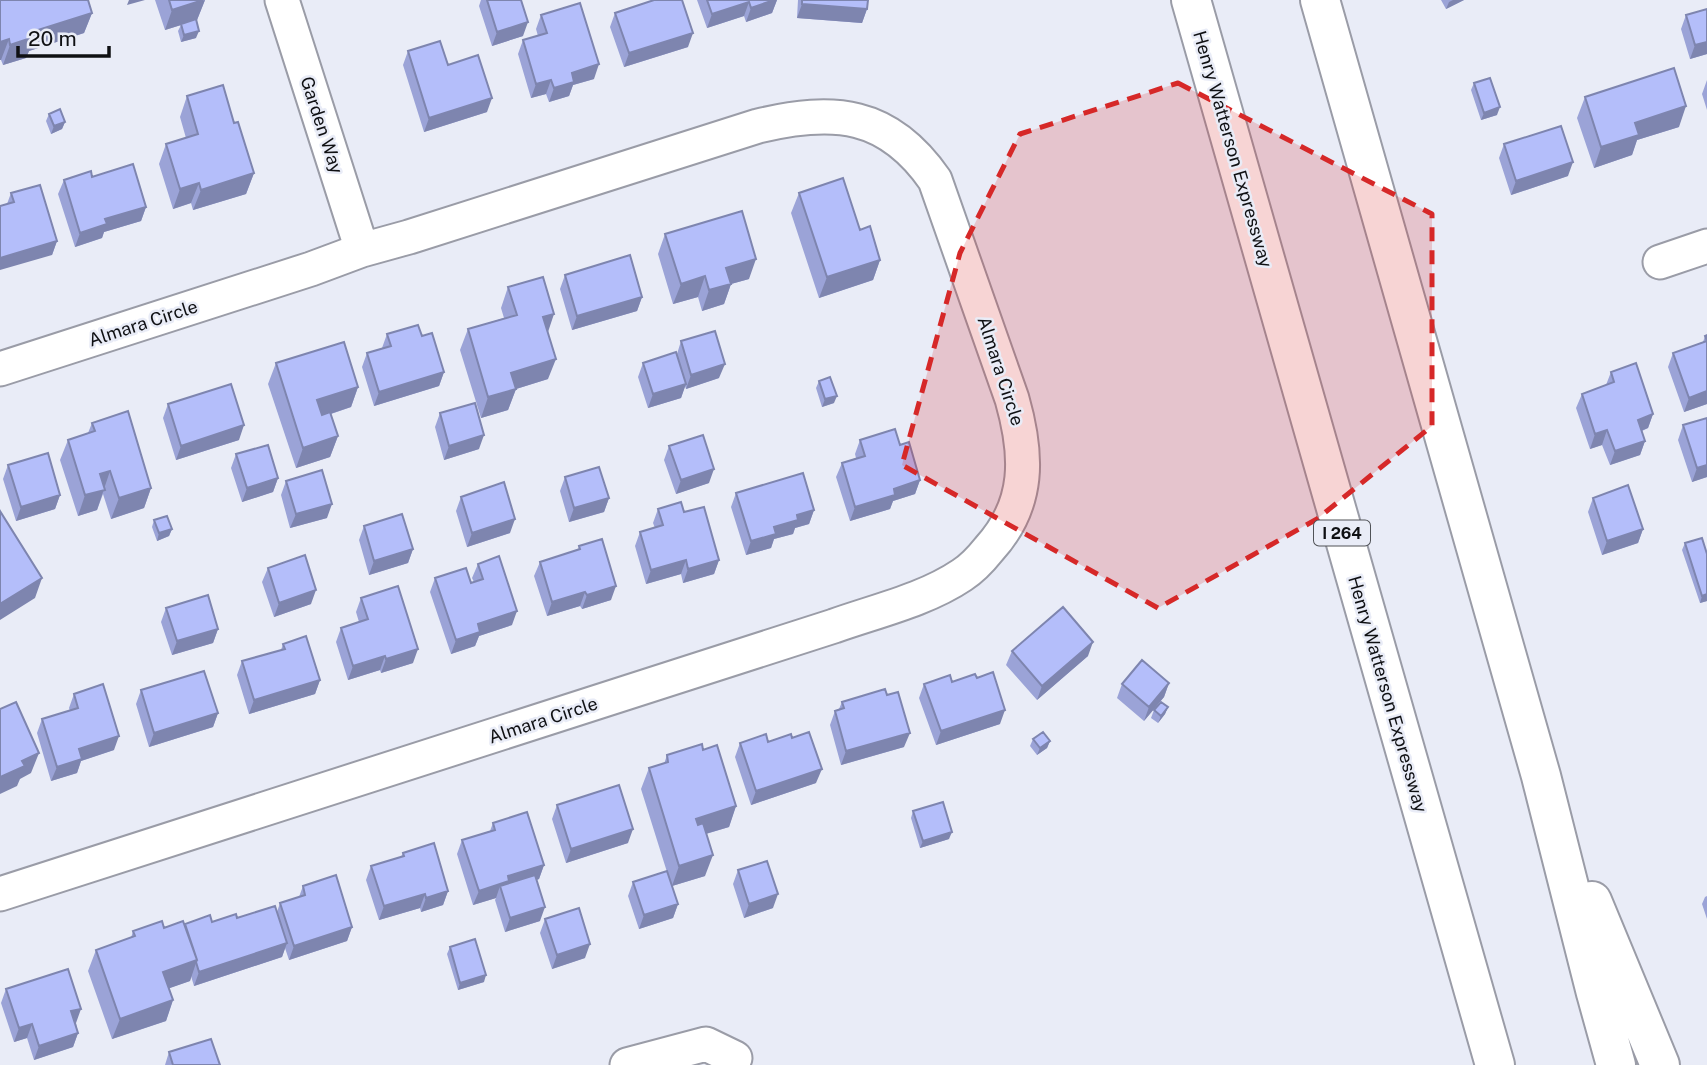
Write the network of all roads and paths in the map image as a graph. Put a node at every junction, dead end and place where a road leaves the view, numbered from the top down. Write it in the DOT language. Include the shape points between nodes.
graph roads {
  1 [pos="282,0"];
  2 [pos="1191,0"];
  3 [pos="1320,0"];
  4 [pos="1707,246"];
  5 [pos="362,250"];
  6 [pos="1660,262"];
  7 [pos="0,369"];
  8 [pos="1541,776"];
  9 [pos="0,894"];
  10 [pos="735,1058"];
  11 [pos="626,1065"];
  12 [pos="1495,1065"];
  13 [pos="1616,1065"];
  14 [pos="1660,1065"];
  1 -- 5 [label="street, Garden Way"];
  2 -- 12 [label="highway, Henry Watterson Expressway / I 264"];
  3 -- 8 [label="highway"];
  4 -- 6 [label="street"];
  5 -- 7 [label="street, Almara Circle"];
  5 -- 9 [label="street, Almara Circle" via="758,126 815,116 874,125 897,137 920,159 945,203 1020,428 1023,482 1012,518 974,566 930,592"];
  8 -- 13 [label="highway"];
  8 -- 14 [label="highway"];
  10 -- 11 [label="street" via="706,1044"];
}
